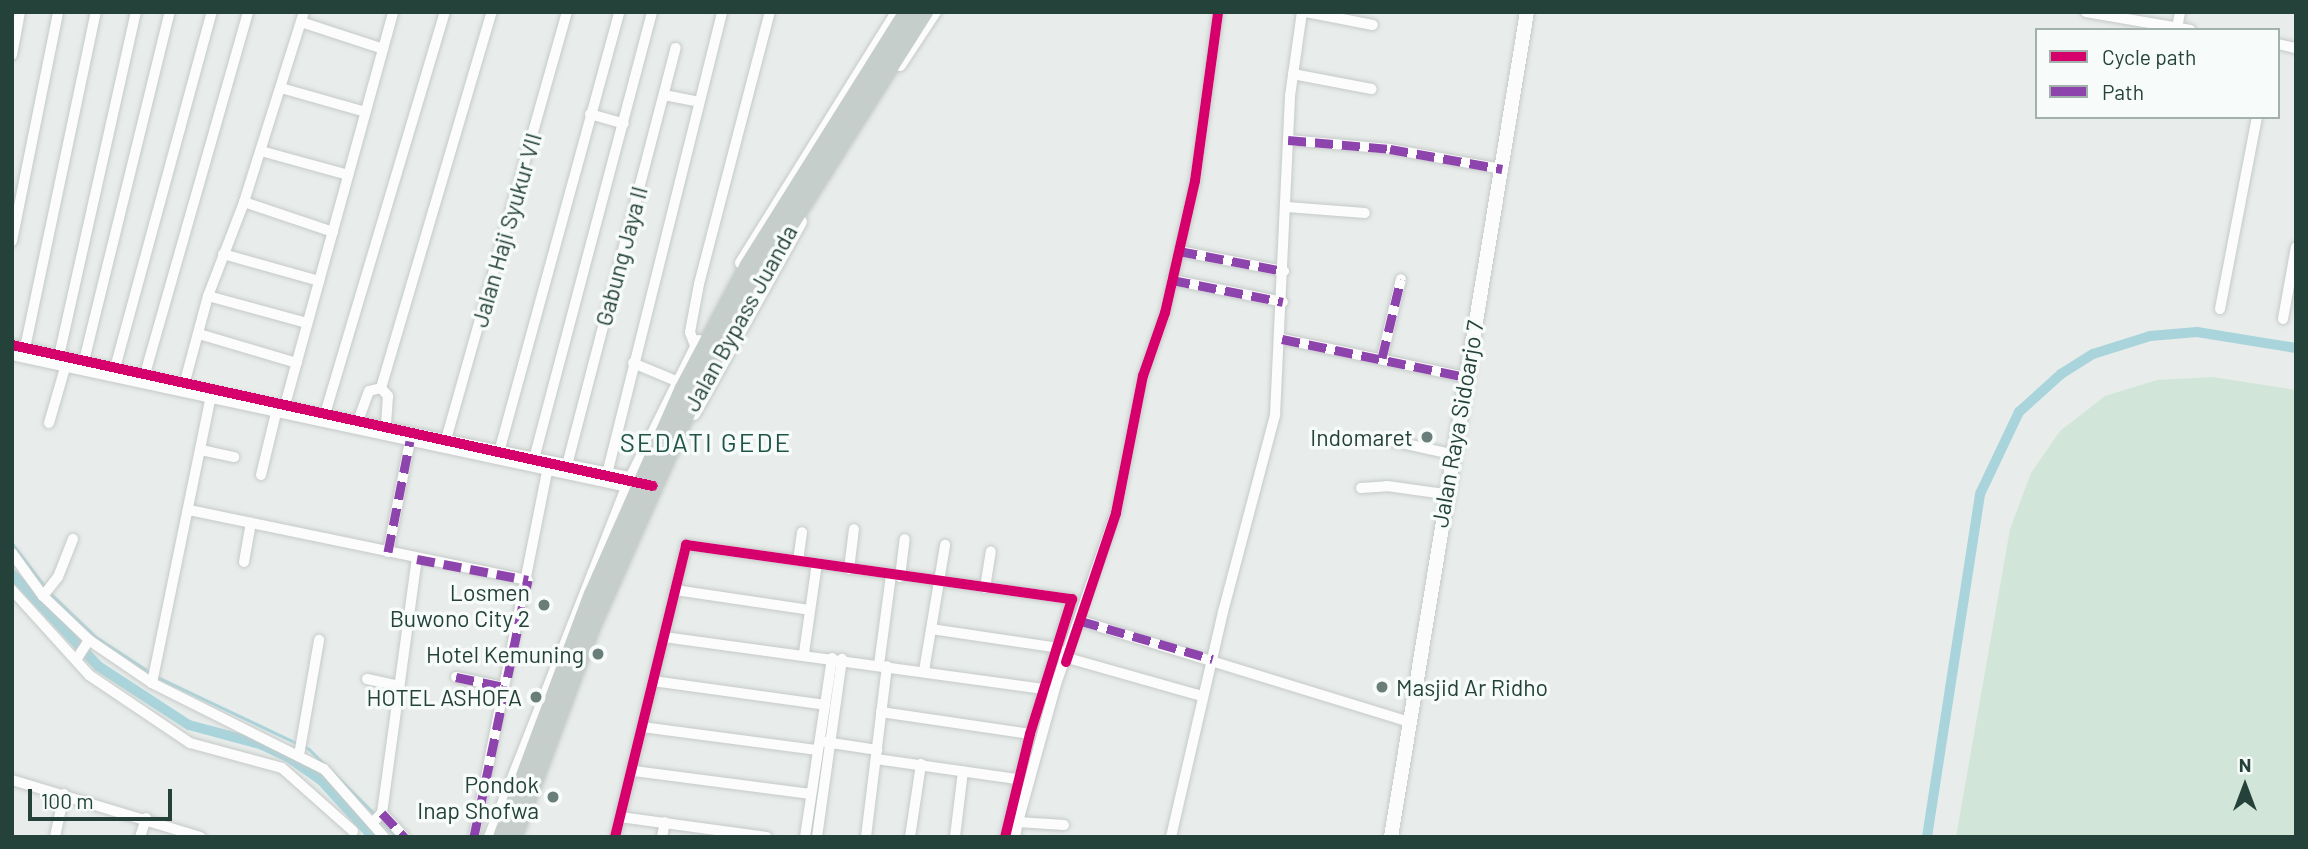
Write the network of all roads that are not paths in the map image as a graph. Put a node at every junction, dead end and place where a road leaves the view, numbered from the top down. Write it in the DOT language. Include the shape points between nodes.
graph roads {
  1 [pos="20,12"];
  2 [pos="58,12"];
  3 [pos="96,12"];
  4 [pos="136,12"];
  5 [pos="170,12"];
  6 [pos="212,12"];
  7 [pos="248,12"];
  8 [pos="393,12"];
  9 [pos="445,12"];
  10 [pos="492,12"];
  11 [pos="567,12"];
  12 [pos="619,12"];
  13 [pos="652,12"];
  14 [pos="722,12"];
  15 [pos="769,12"];
  16 [pos="907,12"];
  17 [pos="925,12"];
  18 [pos="935,12"];
  19 [pos="1218,12"];
  20 [pos="1304,12"];
  21 [pos="1527,12"];
  22 [pos="2086,12"];
  23 [pos="2180,12"];
  24 [pos="303,17"];
  25 [pos="895,21"];
  26 [pos="1373,25"];
  27 [pos="2177,28"];
  28 [pos="909,44"];
  29 [pos="676,48"];
  30 [pos="383,49"];
  31 [pos="12,55"];
  32 [pos="1293,74"];
  33 [pos="281,88"];
  34 [pos="1372,89"];
  35 [pos="664,95"];
  36 [pos="699,102"];
  37 [pos="366,112"];
  38 [pos="590,114"];
  39 [pos="2257,119"];
  40 [pos="846,120"];
  41 [pos="624,124"];
  42 [pos="1288,140"];
  43 [pos="261,151"];
  44 [pos="1502,169"];
  45 [pos="348,175"];
  46 [pos="244,202"];
  47 [pos="1287,207"];
  48 [pos="1365,213"];
  49 [pos="333,232"];
  50 [pos="12,241"];
  51 [pos="2296,247"];
  52 [pos="1179,251"];
  53 [pos="223,254"];
  54 [pos="1284,271"];
  55 [pos="1401,279"];
  56 [pos="1172,280"];
  57 [pos="319,281"];
  58 [pos="208,296"];
  59 [pos="1283,302"];
  60 [pos="2220,309"];
  61 [pos="2283,320"];
  62 [pos="307,323"];
  63 [pos="199,334"];
  64 [pos="1282,339"];
  65 [pos="12,345"];
  66 [pos="25,348"];
  67 [pos="696,348"];
  68 [pos="12,355"];
  69 [pos="59,356"];
  70 [pos="1382,358"];
  71 [pos="297,363"];
  72 [pos="633,363"];
  73 [pos="83,367"];
  74 [pos="65,368"];
  75 [pos="115,369"];
  76 [pos="1465,377"];
  77 [pos="143,381"];
  78 [pos="676,381"];
  79 [pos="184,385"];
  80 [pos="381,388"];
  81 [pos="211,396"];
  82 [pos="285,405"];
  83 [pos="276,412"];
  84 [pos="325,414"];
  85 [pos="308,415"];
  86 [pos="358,421"];
  87 [pos="49,423"];
  88 [pos="386,426"];
  89 [pos="1388,440"];
  90 [pos="410,441"];
  91 [pos="444,443"];
  92 [pos="201,450"];
  93 [pos="499,452"];
  94 [pos="1451,454"];
  95 [pos="233,457"];
  96 [pos="534,458"];
  97 [pos="567,465"];
  98 [pos="548,466"];
  99 [pos="607,474"];
  100 [pos="261,475"];
  101 [pos="638,483"];
  102 [pos="1361,488"];
  103 [pos="1444,494"];
  104 [pos="189,510"];
  105 [pos="645,514"];
  106 [pos="251,523"];
  107 [pos="855,529"];
  108 [pos="802,532"];
  109 [pos="905,539"];
  110 [pos="74,540"];
  111 [pos="945,545"];
  112 [pos="991,551"];
  113 [pos="388,552"];
  114 [pos="12,553"];
  115 [pos="417,559"];
  116 [pos="798,561"];
  117 [pos="244,562"];
  118 [pos="817,563"];
  119 [pos="849,569"];
  120 [pos="896,576"];
  121 [pos="528,580"];
  122 [pos="939,582"];
  123 [pos="985,588"];
  124 [pos="12,590"];
  125 [pos="675,590"];
  126 [pos="46,592"];
  127 [pos="810,610"];
  128 [pos="1081,621"];
  129 [pos="930,629"];
  130 [pos="664,636"];
  131 [pos="319,640"];
  132 [pos="83,650"];
  133 [pos="1058,651"];
  134 [pos="804,653"];
  135 [pos="837,658"];
  136 [pos="1068,658"];
  137 [pos="1213,659"];
  138 [pos="883,666"];
  139 [pos="924,671"];
  140 [pos="456,677"];
  141 [pos="152,678"];
  142 [pos="367,679"];
  143 [pos="653,681"];
  144 [pos="399,686"];
  145 [pos="504,687"];
  146 [pos="1045,689"];
  147 [pos="1202,696"];
  148 [pos="825,705"];
  149 [pos="881,712"];
  150 [pos="1409,722"];
  151 [pos="642,727"];
  152 [pos="1030,734"];
  153 [pos="821,745"];
  154 [pos="301,749"];
  155 [pos="550,749"];
  156 [pos="876,755"];
  157 [pos="921,764"];
  158 [pos="634,771"];
  159 [pos="963,771"];
  160 [pos="525,774"];
  161 [pos="1017,779"];
  162 [pos="12,780"];
  163 [pos="64,794"];
  164 [pos="811,794"];
  165 [pos="620,817"];
  166 [pos="146,818"];
  167 [pos="374,818"];
  168 [pos="665,822"];
  169 [pos="1018,822"];
  170 [pos="1064,825"];
  171 [pos="354,832"];
  172 [pos="710,833"];
  173 [pos="760,836"];
  174 [pos="55,837"];
  175 [pos="140,837"];
  176 [pos="201,837"];
  177 [pos="384,837"];
  178 [pos="404,837"];
  179 [pos="474,837"];
  180 [pos="491,837"];
  181 [pos="501,837"];
  182 [pos="514,837"];
  183 [pos="522,837"];
  184 [pos="615,837"];
  185 [pos="662,837"];
  186 [pos="805,837"];
  187 [pos="817,837"];
  188 [pos="866,837"];
  189 [pos="910,837"];
  190 [pos="955,837"];
  191 [pos="1005,837"];
  192 [pos="1015,837"];
  193 [pos="1171,837"];
  194 [pos="1391,837"];
  1 -- 31 [label="street"];
  2 -- 50 [label="street"];
  3 -- 66 [label="street"];
  4 -- 69 [label="street"];
  5 -- 73 [label="street"];
  6 -- 75 [label="street"];
  7 -- 77 [label="street"];
  8 -- 30 [label="street"];
  9 -- 84 [label="street"];
  10 -- 80 [label="street"];
  11 -- 91 [label="street, Jalan Haji Syukur VII"];
  12 -- 38 [label="street"];
  13 -- 41 [label="street"];
  14 -- 36 [label="street"];
  15 -- 67 [label="street" via="699,284 690,332"];
  16 -- 25 [label="highway, Jalan Bypass Juanda"];
  17 -- 28 [label="highway, Jalan Bypass Juanda"];
  18 -- 28 [label="street"];
  19 -- 52 [label="street" via="1195,181"];
  20 -- 26 [label="street"];
  20 -- 32 [label="street"];
  21 -- 44 [label="main road, Jalan Raya Sidoarjo 7"];
  22 -- 27 [label="street"];
  23 -- 27 [label="street"];
  24 -- 30 [label="street"];
  24 -- 33 [label="street"];
  25 -- 40 [label="highway, Jalan Bypass Juanda"];
  28 -- 40 [label="highway, Jalan Bypass Juanda"];
  29 -- 35 [label="street, Gabung Jaya II"];
  30 -- 37 [label="street"];
  32 -- 34 [label="street"];
  32 -- 42 [label="street"];
  33 -- 37 [label="street"];
  33 -- 43 [label="street"];
  35 -- 36 [label="street"];
  35 -- 97 [label="street, Gabung Jaya II"];
  36 -- 72 [label="street"];
  37 -- 45 [label="street"];
  38 -- 41 [label="street"];
  38 -- 93 [label="street"];
  39 -- 60 [label="street"];
  40 -- 67 [label="street" via="742,260"];
  40 -- 101 [label="highway, Jalan Bypass Juanda"];
  40 -- 105 [label="street"];
  41 -- 96 [label="street"];
  42 -- 44 [label="street" via="1390,149"];
  42 -- 47 [label="street"];
  43 -- 45 [label="street"];
  43 -- 46 [label="street"];
  44 -- 76 [label="main road, Jalan Raya Sidoarjo 7"];
  45 -- 49 [label="street"];
  46 -- 49 [label="street"];
  46 -- 53 [label="street"];
  47 -- 48 [label="street"];
  47 -- 54 [label="street"];
  49 -- 57 [label="street"];
  51 -- 61 [label="street"];
  52 -- 54 [label="street"];
  52 -- 56 [label="street"];
  53 -- 57 [label="street"];
  53 -- 58 [label="street"];
  54 -- 59 [label="street"];
  55 -- 70 [label="street"];
  56 -- 59 [label="street"];
  56 -- 128 [label="street" via="1145,367 1119,502"];
  57 -- 62 [label="street"];
  58 -- 62 [label="street"];
  58 -- 63 [label="street"];
  59 -- 64 [label="street"];
  62 -- 71 [label="street"];
  63 -- 71 [label="street"];
  63 -- 79 [label="street"];
  64 -- 70 [label="street"];
  64 -- 137 [label="street" via="1274,421"];
  65 -- 66 [label="street"];
  66 -- 69 [label="street"];
  67 -- 78 [label="street"];
  68 -- 74 [label="street"];
  69 -- 73 [label="street"];
  70 -- 76 [label="street"];
  71 -- 82 [label="street"];
  72 -- 78 [label="street"];
  72 -- 99 [label="street"];
  73 -- 74 [label="street"];
  73 -- 75 [label="street"];
  73 -- 77 [label="street"];
  74 -- 87 [label="street"];
  75 -- 77 [label="street"];
  76 -- 94 [label="main road, Jalan Raya Sidoarjo 7"];
  77 -- 79 [label="street"];
  77 -- 81 [label="street"];
  78 -- 101 [label="street"];
  79 -- 81 [label="street"];
  80 -- 86 [label="street" via="369,391"];
  80 -- 88 [label="street" via="388,396"];
  81 -- 82 [label="street"];
  81 -- 83 [label="street"];
  81 -- 92 [label="street"];
  82 -- 85 [label="street"];
  83 -- 85 [label="street"];
  83 -- 100 [label="street"];
  84 -- 85 [label="street"];
  84 -- 86 [label="street"];
  85 -- 90 [label="street"];
  86 -- 88 [label="street"];
  88 -- 91 [label="street"];
  89 -- 94 [label="street"];
  90 -- 91 [label="street"];
  90 -- 113 [label="street"];
  91 -- 93 [label="street"];
  91 -- 98 [label="street"];
  92 -- 95 [label="street"];
  92 -- 104 [label="street"];
  93 -- 96 [label="street"];
  94 -- 103 [label="main road, Jalan Raya Sidoarjo 7"];
  96 -- 98 [label="street"];
  97 -- 98 [label="street"];
  97 -- 99 [label="street"];
  98 -- 101 [label="street"];
  98 -- 121 [label="street"];
  99 -- 101 [label="street"];
  101 -- 105 [label="highway, Jalan Bypass Juanda"];
  101 -- 160 [label="highway, Jalan Bypass Juanda" via="591,585 535,730"];
  102 -- 103 [label="street" via="1387,486"];
  103 -- 150 [label="main road, Jalan Raya Sidoarjo 7"];
  104 -- 106 [label="street"];
  104 -- 141 [label="street"];
  105 -- 155 [label="highway, Jalan Bypass Juanda"];
  106 -- 113 [label="street"];
  106 -- 117 [label="street"];
  107 -- 119 [label="street"];
  108 -- 116 [label="street"];
  109 -- 120 [label="street"];
  110 -- 126 [label="street"];
  111 -- 122 [label="street"];
  112 -- 123 [label="street"];
  113 -- 115 [label="street"];
  114 -- 126 [label="street"];
  115 -- 121 [label="street"];
  115 -- 144 [label="street"];
  116 -- 118 [label="street"];
  116 -- 125 [label="street" via="686,545"];
  118 -- 119 [label="street"];
  118 -- 127 [label="street"];
  119 -- 120 [label="street"];
  120 -- 122 [label="street"];
  120 -- 138 [label="street"];
  121 -- 145 [label="street"];
  122 -- 123 [label="street"];
  122 -- 129 [label="street"];
  123 -- 133 [label="street" via="1072,600"];
  124 -- 132 [label="street"];
  125 -- 127 [label="street"];
  125 -- 130 [label="street"];
  126 -- 132 [label="street"];
  127 -- 134 [label="street"];
  128 -- 136 [label="street"];
  128 -- 137 [label="street"];
  129 -- 133 [label="street"];
  129 -- 139 [label="street"];
  130 -- 134 [label="street"];
  130 -- 143 [label="street"];
  131 -- 154 [label="street"];
  132 -- 141 [label="street"];
  132 -- 171 [label="street" via="89,675 190,743 282,768"];
  133 -- 136 [label="street"];
  133 -- 146 [label="street"];
  134 -- 135 [label="street"];
  135 -- 138 [label="street"];
  135 -- 148 [label="street"];
  135 -- 153 [label="street"];
  136 -- 147 [label="street"];
  136 -- 169 [label="street" via="1056,684"];
  137 -- 147 [label="street"];
  137 -- 150 [label="street"];
  138 -- 139 [label="street"];
  138 -- 149 [label="street"];
  139 -- 146 [label="street"];
  140 -- 145 [label="street"];
  141 -- 154 [label="street"];
  142 -- 144 [label="street"];
  143 -- 148 [label="street"];
  143 -- 151 [label="street"];
  144 -- 167 [label="street"];
  145 -- 179 [label="street"];
  146 -- 152 [label="street"];
  147 -- 193 [label="street"];
  148 -- 153 [label="street"];
  149 -- 152 [label="street"];
  149 -- 156 [label="street"];
  150 -- 194 [label="main road, Jalan Raya Sidoarjo 7"];
  151 -- 153 [label="street"];
  151 -- 158 [label="street"];
  152 -- 161 [label="street"];
  153 -- 156 [label="street"];
  153 -- 164 [label="street"];
  153 -- 187 [label="street"];
  154 -- 167 [label="street"];
  155 -- 160 [label="highway, Jalan Bypass Juanda"];
  155 -- 183 [label="street"];
  156 -- 157 [label="street"];
  156 -- 188 [label="street"];
  157 -- 159 [label="street"];
  157 -- 189 [label="street"];
  158 -- 164 [label="street"];
  158 -- 165 [label="street"];
  159 -- 161 [label="street"];
  159 -- 190 [label="street"];
  160 -- 180 [label="street"];
  160 -- 181 [label="highway, Jalan Bypass Juanda"];
  160 -- 182 [label="highway, Jalan Bypass Juanda"];
  161 -- 191 [label="street"];
  162 -- 163 [label="street"];
  163 -- 166 [label="street"];
  163 -- 174 [label="street"];
  164 -- 186 [label="street"];
  165 -- 168 [label="street"];
  165 -- 184 [label="street"];
  166 -- 175 [label="street"];
  166 -- 176 [label="street"];
  167 -- 171 [label="street"];
  167 -- 177 [label="street"];
  167 -- 178 [label="street"];
  168 -- 172 [label="street"];
  168 -- 185 [label="street"];
  169 -- 170 [label="street"];
  169 -- 192 [label="street"];
  172 -- 173 [label="street"];
}
